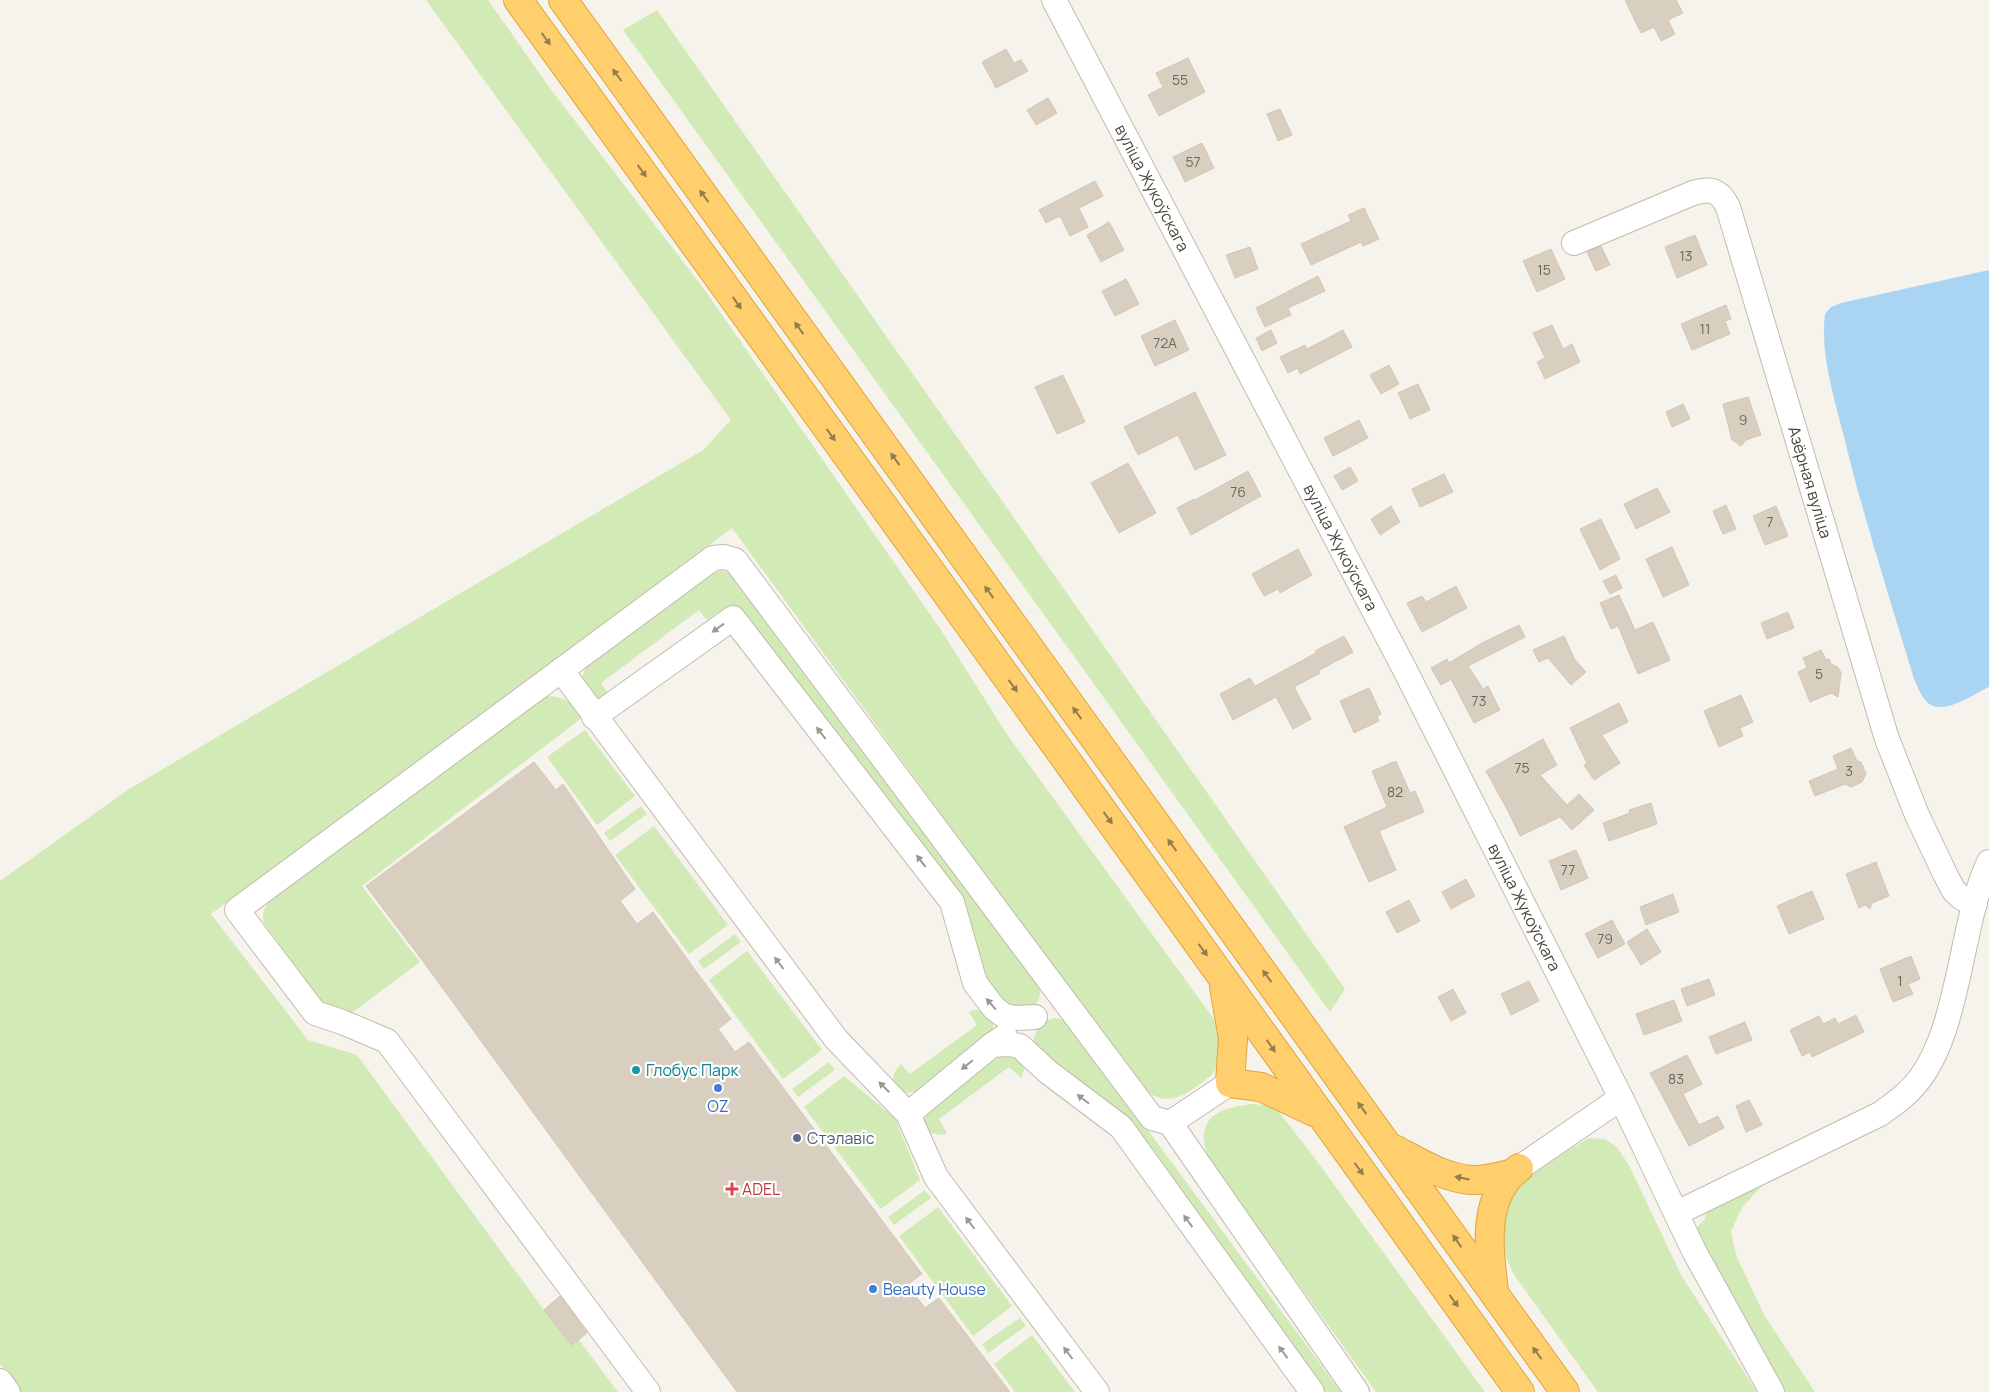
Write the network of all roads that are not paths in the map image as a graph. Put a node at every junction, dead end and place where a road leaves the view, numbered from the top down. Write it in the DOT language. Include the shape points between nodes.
graph roads {
  1 [pos="518,0"];
  2 [pos="563,0"];
  3 [pos="1054,0"];
  4 [pos="1574,243"];
  5 [pos="561,670"];
  6 [pos="594,717"];
  7 [pos="1989,862"];
  8 [pos="1975,904"];
  9 [pos="1222,978"];
  10 [pos="1060,995"];
  11 [pos="1035,1017"];
  12 [pos="992,1045"];
  13 [pos="1030,1054"];
  14 [pos="1230,1083"];
  15 [pos="1621,1098"];
  16 [pos="908,1114"];
  17 [pos="1320,1115"];
  18 [pos="1170,1123"];
  19 [pos="1391,1148"];
  20 [pos="1514,1171"];
  21 [pos="1676,1213"];
  22 [pos="1495,1295"];
  23 [pos="0,1382"];
  24 [pos="8,1392"];
  25 [pos="648,1392"];
  26 [pos="1097,1392"];
  27 [pos="1312,1392"];
  28 [pos="1357,1392"];
  29 [pos="1520,1392"];
  30 [pos="1565,1392"];
  31 [pos="1772,1392"];
  1 -- 9 [label="highway, one-way"];
  19 -- 2 [label="highway, one-way"];
  3 -- 15 [label="street, вуліца Жукоўскага" via="1401,662"];
  4 -- 8 [label="street, Азёрная вуліца" via="1692,192 1704,189 1723,196 1886,738 1917,815 1954,891"];
  5 -- 6 [label="street"];
  5 -- 10 [label="street" via="713,558 735,560"];
  5 -- 25 [label="street" via="237,910 315,1013 387,1042"];
  11 -- 6 [label="street, one-way" via="1003,1015 974,983 952,902 733,618"];
  16 -- 6 [label="street, one-way" via="836,1039"];
  7 -- 8 [label="street"];
  8 -- 21 [label="street" via="1942,1033 1928,1066 1908,1092 1880,1114"];
  9 -- 14 [label="highway" via="1233,1038"];
  9 -- 17 [label="highway, one-way"];
  10 -- 11 [label="street"];
  10 -- 18 [label="street" via="1152,1118"];
  11 -- 12 [label="street"];
  11 -- 13 [label="street" via="1027,1035"];
  12 -- 13 [label="street" via="1020,1046"];
  12 -- 16 [label="street, one-way"];
  27 -- 13 [label="street, one-way" via="1121,1127 1048,1072"];
  14 -- 17 [label="highway" via="1261,1087"];
  14 -- 18 [label="street"];
  15 -- 20 [label="street"];
  15 -- 21 [label="street, вуліца Жукоўскага"];
  26 -- 16 [label="street, one-way" via="936,1177"];
  17 -- 29 [label="highway, one-way"];
  18 -- 28 [label="street"];
  20 -- 19 [label="highway, one-way" via="1471,1180 1441,1172"];
  22 -- 19 [label="highway, one-way"];
  20 -- 22 [label="highway" via="1494,1206 1490,1227"];
  21 -- 31 [label="street, вуліца Жукоўскага"];
  30 -- 22 [label="highway, one-way"];
  23 -- 24 [label="street"];
}
